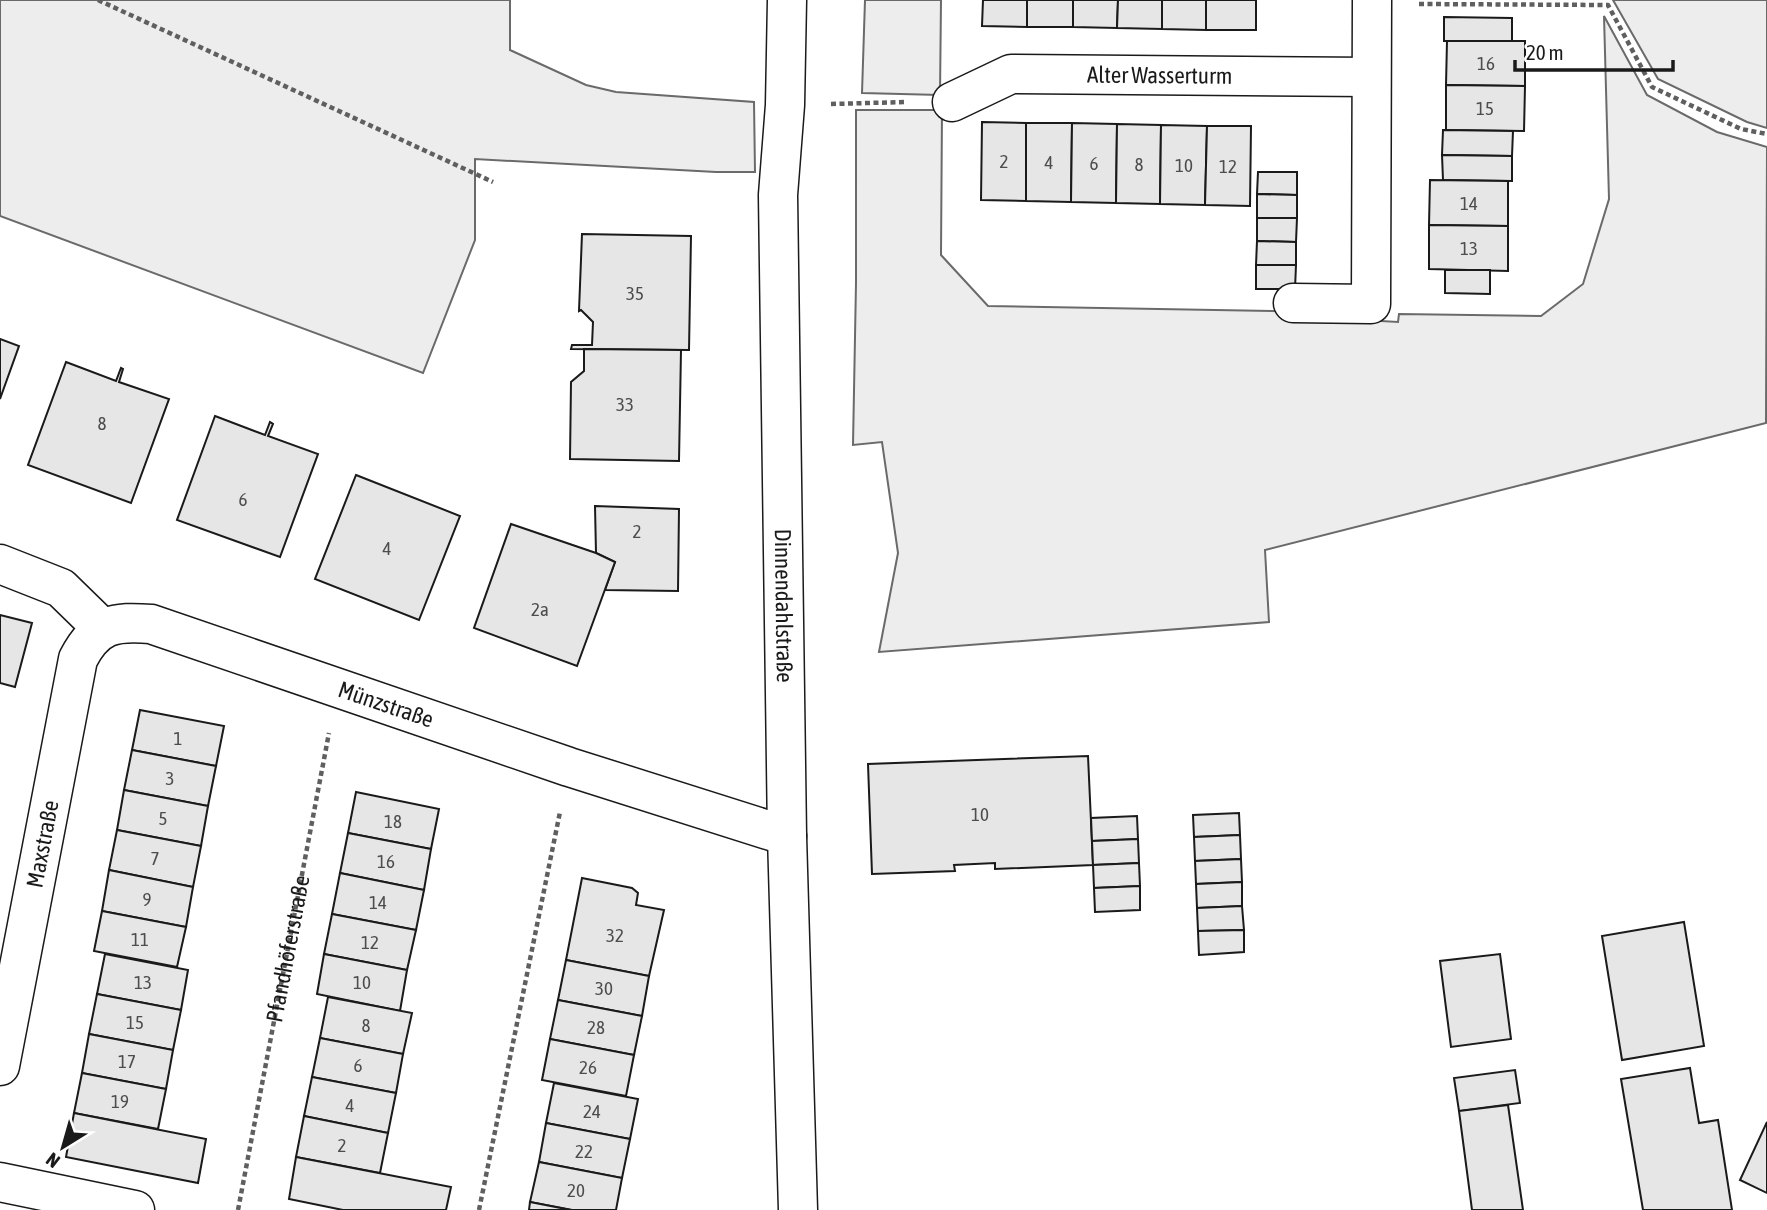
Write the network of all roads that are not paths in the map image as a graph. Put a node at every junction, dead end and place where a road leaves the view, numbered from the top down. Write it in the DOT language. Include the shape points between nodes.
graph roads {
  1 [pos="787,0"];
  2 [pos="1372,2"];
  3 [pos="1371,77"];
  4 [pos="952,102"];
  5 [pos="1293,303"];
  6 [pos="0,564"];
  7 [pos="102,628"];
  8 [pos="788,836"];
  9 [pos="0,1066"];
  10 [pos="0,1182"];
  11 [pos="135,1210"];
  12 [pos="798,1210"];
  1 -- 8 [label="street, Dinnendahlstraße" via="778,195"];
  2 -- 3 [label="street"];
  3 -- 4 [label="street, Alter Wasserturm" via="1011,74"];
  3 -- 5 [label="street" via="1371,304"];
  6 -- 7 [label="street" via="61,588"];
  7 -- 8 [label="street, Münzstraße" via="124,622 150,624 569,767"];
  7 -- 9 [label="street, Maxstraße" via="78,659"];
  8 -- 12 [label="street, Dinnendahlstraße"];
  10 -- 11 [label="street"];
}
